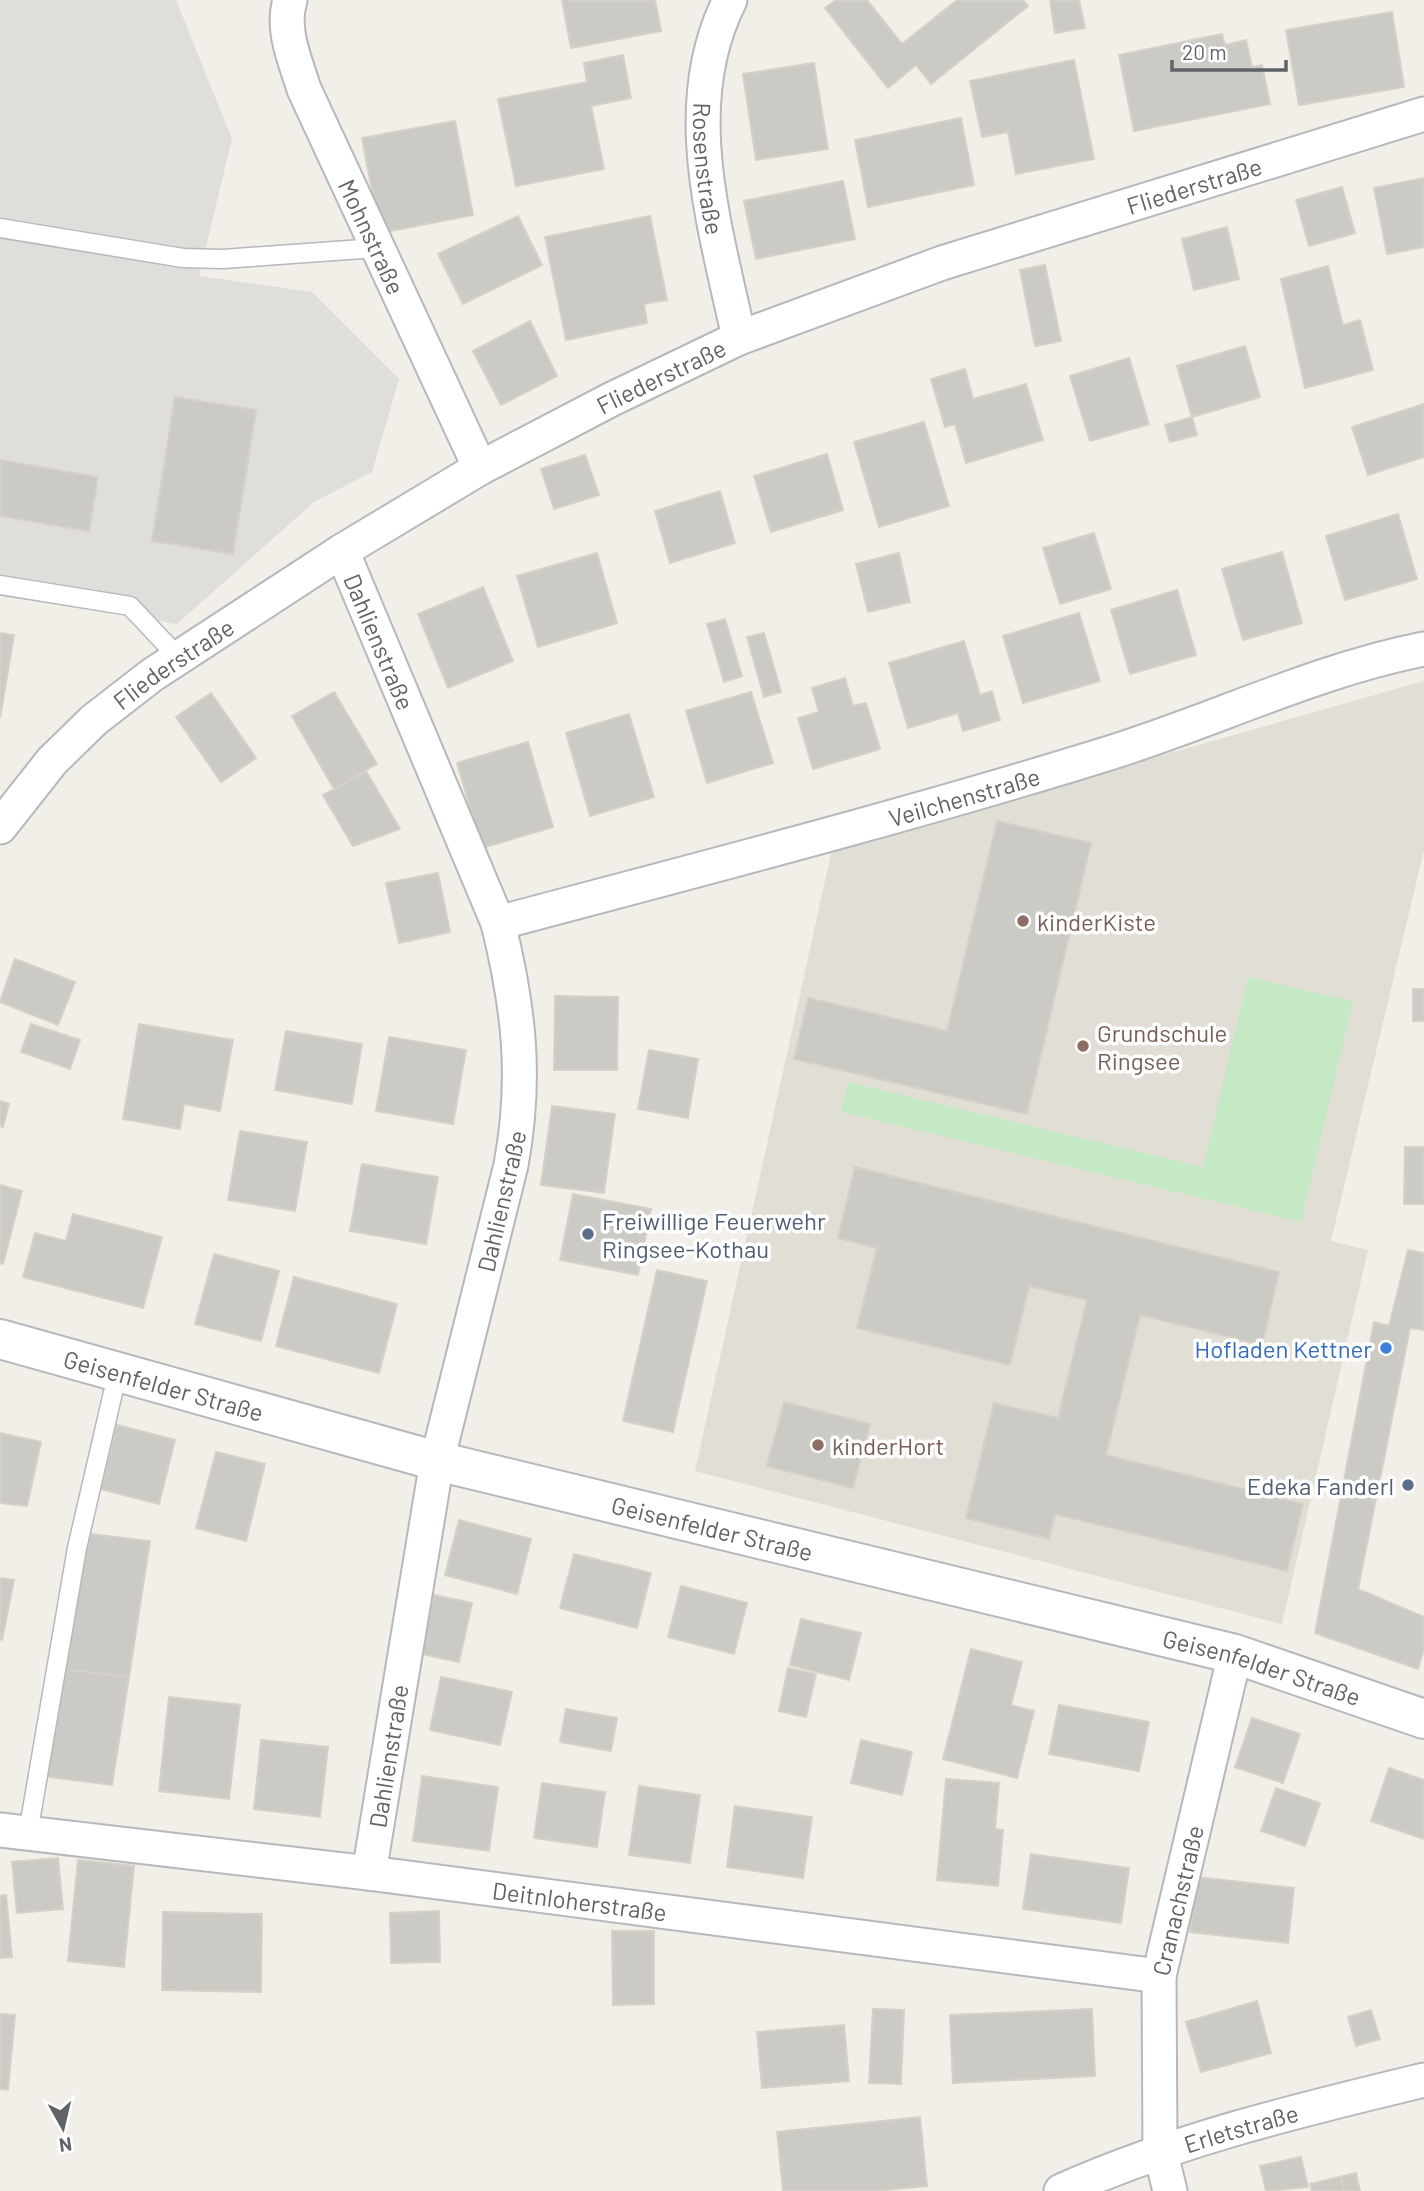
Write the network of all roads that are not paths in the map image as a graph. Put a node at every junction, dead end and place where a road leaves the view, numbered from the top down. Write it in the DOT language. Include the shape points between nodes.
graph roads {
  1 [pos="290,0"];
  2 [pos="730,0"];
  3 [pos="1424,114"];
  4 [pos="0,228"];
  5 [pos="376,248"];
  6 [pos="738,338"];
  7 [pos="480,468"];
  8 [pos="342,551"];
  9 [pos="0,585"];
  10 [pos="1424,649"];
  11 [pos="178,658"];
  12 [pos="0,827"];
  13 [pos="498,923"];
  14 [pos="0,1339"];
  15 [pos="118,1371"];
  16 [pos="437,1461"];
  17 [pos="1235,1654"];
  18 [pos="1424,1719"];
  19 [pos="14,1832"];
  20 [pos="369,1873"];
  21 [pos="1159,1976"];
  22 [pos="1424,2080"];
  23 [pos="1160,2150"];
  24 [pos="1061,2191"];
  25 [pos="1170,2191"];
  1 -- 5 [label="street, Mohnstraße" via="287,33 303,89"];
  2 -- 6 [label="street, Rosenstraße" via="705,89 703,142 709,197"];
  3 -- 6 [label="street, Fliederstraße" via="943,263"];
  4 -- 5 [label="lane" via="183,258"];
  5 -- 7 [label="street, Mohnstraße"];
  6 -- 7 [label="street, Fliederstraße"];
  7 -- 8 [label="street, Fliederstraße"];
  8 -- 11 [label="street, Fliederstraße"];
  8 -- 13 [label="street, Dahlienstraße"];
  9 -- 11 [label="lane" via="130,606"];
  10 -- 13 [label="street, Veilchenstraße" via="1344,668 1107,754 922,810"];
  11 -- 12 [label="street, Fliederstraße" via="94,720 52,761"];
  13 -- 16 [label="street, Dahlienstraße" via="515,1011 520,1115"];
  14 -- 15 [label="street, Geisenfelder Straße"];
  15 -- 16 [label="street, Geisenfelder Straße"];
  15 -- 19 [label="lane"];
  16 -- 17 [label="street, Geisenfelder Straße"];
  16 -- 20 [label="street, Dahlienstraße"];
  17 -- 18 [label="street, Geisenfelder Straße"];
  17 -- 21 [label="street, Cranachstraße"];
  19 -- 20 [label="street, Deitnloherstraße"];
  20 -- 21 [label="street, Deitnloherstraße"];
  21 -- 23 [label="street, Cranachstraße"];
  22 -- 23 [label="street, Erletstraße"];
  23 -- 24 [label="street, Erletstraße"];
  23 -- 25 [label="street, Cranachstraße"];
}
